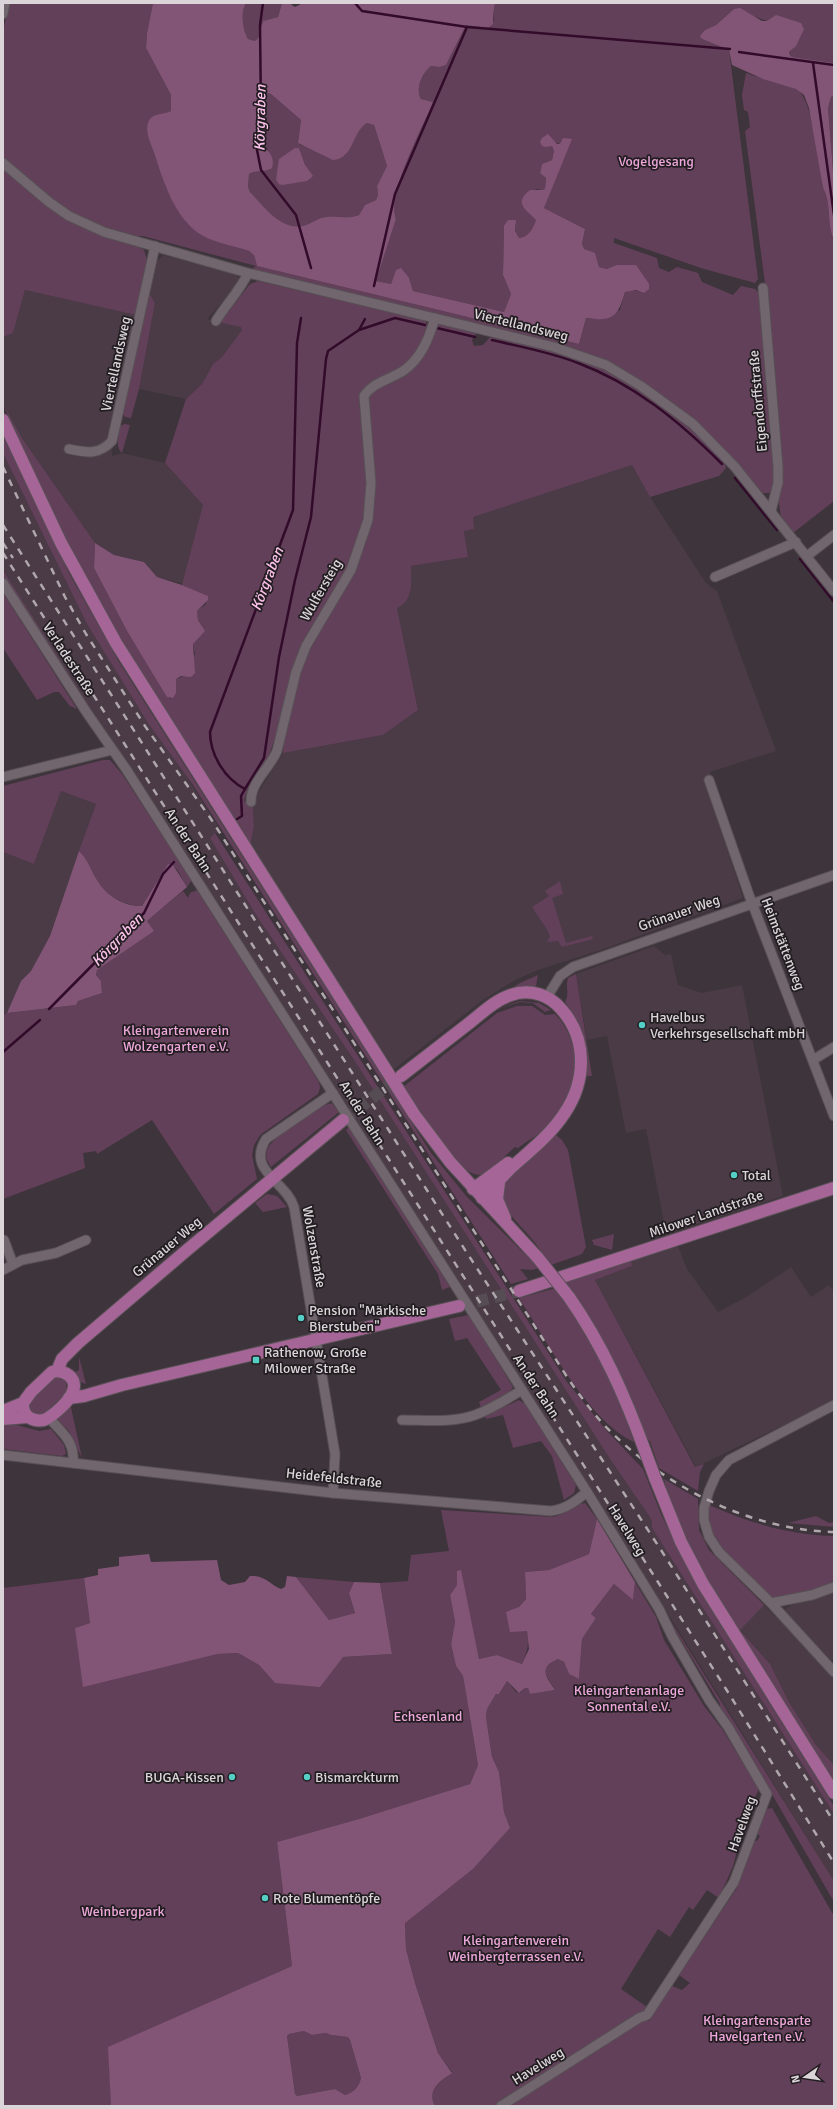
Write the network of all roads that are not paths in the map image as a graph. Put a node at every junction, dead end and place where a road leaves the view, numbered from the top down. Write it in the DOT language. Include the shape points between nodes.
graph roads {
  1 [pos="5,3"];
  2 [pos="3,14"];
  3 [pos="3,164"];
  4 [pos="155,246"];
  5 [pos="248,273"];
  6 [pos="763,288"];
  7 [pos="435,318"];
  8 [pos="216,321"];
  9 [pos="3,420"];
  10 [pos="69,449"];
  11 [pos="771,511"];
  12 [pos="834,535"];
  13 [pos="796,542"];
  14 [pos="807,556"];
  15 [pos="716,577"];
  16 [pos="3,583"];
  17 [pos="834,590"];
  18 [pos="112,750"];
  19 [pos="3,777"];
  20 [pos="709,780"];
  21 [pos="251,802"];
  22 [pos="834,875"];
  23 [pos="753,904"];
  24 [pos="547,997"];
  25 [pos="834,1046"];
  26 [pos="813,1060"];
  27 [pos="401,1076"];
  28 [pos="333,1093"];
  29 [pos="834,1116"];
  30 [pos="343,1120"];
  31 [pos="545,1136"];
  32 [pos="272,1179"];
  33 [pos="499,1183"];
  34 [pos="834,1188"];
  35 [pos="473,1189"];
  36 [pos="482,1198"];
  37 [pos="509,1226"];
  38 [pos="4,1240"];
  39 [pos="86,1240"];
  40 [pos="13,1264"];
  41 [pos="3,1270"];
  42 [pos="520,1292"];
  43 [pos="459,1306"];
  44 [pos="316,1339"];
  45 [pos="62,1372"];
  46 [pos="74,1385"];
  47 [pos="122,1385"];
  48 [pos="522,1390"];
  49 [pos="69,1398"];
  50 [pos="23,1403"];
  51 [pos="834,1405"];
  52 [pos="3,1411"];
  53 [pos="27,1417"];
  54 [pos="49,1418"];
  55 [pos="3,1419"];
  56 [pos="402,1420"];
  57 [pos="3,1455"];
  58 [pos="73,1463"];
  59 [pos="587,1492"];
  60 [pos="332,1493"];
  61 [pos="834,1587"];
  62 [pos="771,1604"];
  63 [pos="834,1672"];
  64 [pos="834,1793"];
  65 [pos="501,2106"];
  1 -- 2 [label="street"];
  3 -- 4 [label="street, Viertellandsweg" via="70,216 104,232"];
  4 -- 5 [label="street, Viertellandsweg"];
  4 -- 10 [label="street, Viertellandsweg" via="112,441 99,452"];
  5 -- 7 [label="street, Viertellandsweg"];
  5 -- 8 [label="street" via="242,287"];
  6 -- 11 [label="street, Eigendorffstraße" via="778,467 778,484"];
  7 -- 11 [label="street, Viertellandsweg" via="554,347 606,365 641,386 693,424"];
  7 -- 21 [label="street, Wulfersteig" via="426,345 407,368 369,388 364,396 371,483 368,520 351,570 306,646 296,672 277,751 273,761 253,788"];
  9 -- 35 [label="main road" via="61,543 141,684 414,1114"];
  11 -- 13 [label="street"];
  12 -- 14 [label="street"];
  13 -- 14 [label="street"];
  13 -- 15 [label="street"];
  14 -- 17 [label="street"];
  16 -- 18 [label="street, Verladestraße"];
  18 -- 19 [label="street"];
  18 -- 28 [label="street, An der Bahn"];
  20 -- 23 [label="street, Heimstättenweg"];
  22 -- 23 [label="street, Grünauer Weg"];
  23 -- 24 [label="street, Grünauer Weg" via="573,967 560,976"];
  23 -- 26 [label="street, Heimstättenweg"];
  24 -- 27 [label="main road" via="521,993 500,1000"];
  24 -- 31 [label="main road" via="569,1018 578,1036 581,1056 579,1082 573,1099 564,1115"];
  25 -- 26 [label="street"];
  26 -- 29 [label="street, Heimstättenweg"];
  28 -- 32 [label="street" via="266,1139 261,1149 261,1158 265,1170"];
  28 -- 48 [label="street, An der Bahn"];
  30 -- 32 [label="main road, Grünauer Weg"];
  31 -- 33 [label="main road" via="505,1174"];
  31 -- 35 [label="main road"];
  32 -- 44 [label="street, Wolzenstraße" via="292,1202"];
  32 -- 45 [label="main road, Grünauer Weg" via="62,1359"];
  33 -- 36 [label="main road"];
  33 -- 37 [label="main road" via="497,1199"];
  34 -- 42 [label="main road, Milower Landstraße"];
  35 -- 36 [label="main road"];
  36 -- 37 [label="main road"];
  37 -- 64 [label="main road, bridge" via="538,1258 587,1322 625,1396 681,1542 703,1584"];
  38 -- 40 [label="street"];
  39 -- 40 [label="street" via="56,1253"];
  40 -- 41 [label="street"];
  43 -- 44 [label="main road"];
  44 -- 47 [label="main road"];
  44 -- 60 [label="street, Wolzenstraße" via="335,1454"];
  45 -- 46 [label="main road"];
  45 -- 50 [label="main road" via="48,1374"];
  46 -- 47 [label="main road" via="86,1389"];
  46 -- 49 [label="main road"];
  47 -- 49 [label="main road"];
  48 -- 56 [label="street" via="497,1406 475,1415 446,1420"];
  48 -- 59 [label="street, An der Bahn"];
  49 -- 54 [label="main road"];
  50 -- 52 [label="main road"];
  50 -- 53 [label="main road" via="23,1411"];
  51 -- 62 [label="street" via="728,1460 716,1475 707,1499 704,1520 713,1543"];
  53 -- 54 [label="main road" via="39,1421"];
  53 -- 55 [label="main road"];
  54 -- 58 [label="street" via="71,1442"];
  57 -- 58 [label="street, Heidefeldstraße"];
  58 -- 60 [label="street, Heidefeldstraße"];
  59 -- 60 [label="street, Heidefeldstraße" via="560,1510 551,1511"];
  59 -- 65 [label="street, Havelweg" via="767,1794 734,1882 647,2015"];
  61 -- 62 [label="street"];
  62 -- 63 [label="street"];
}
